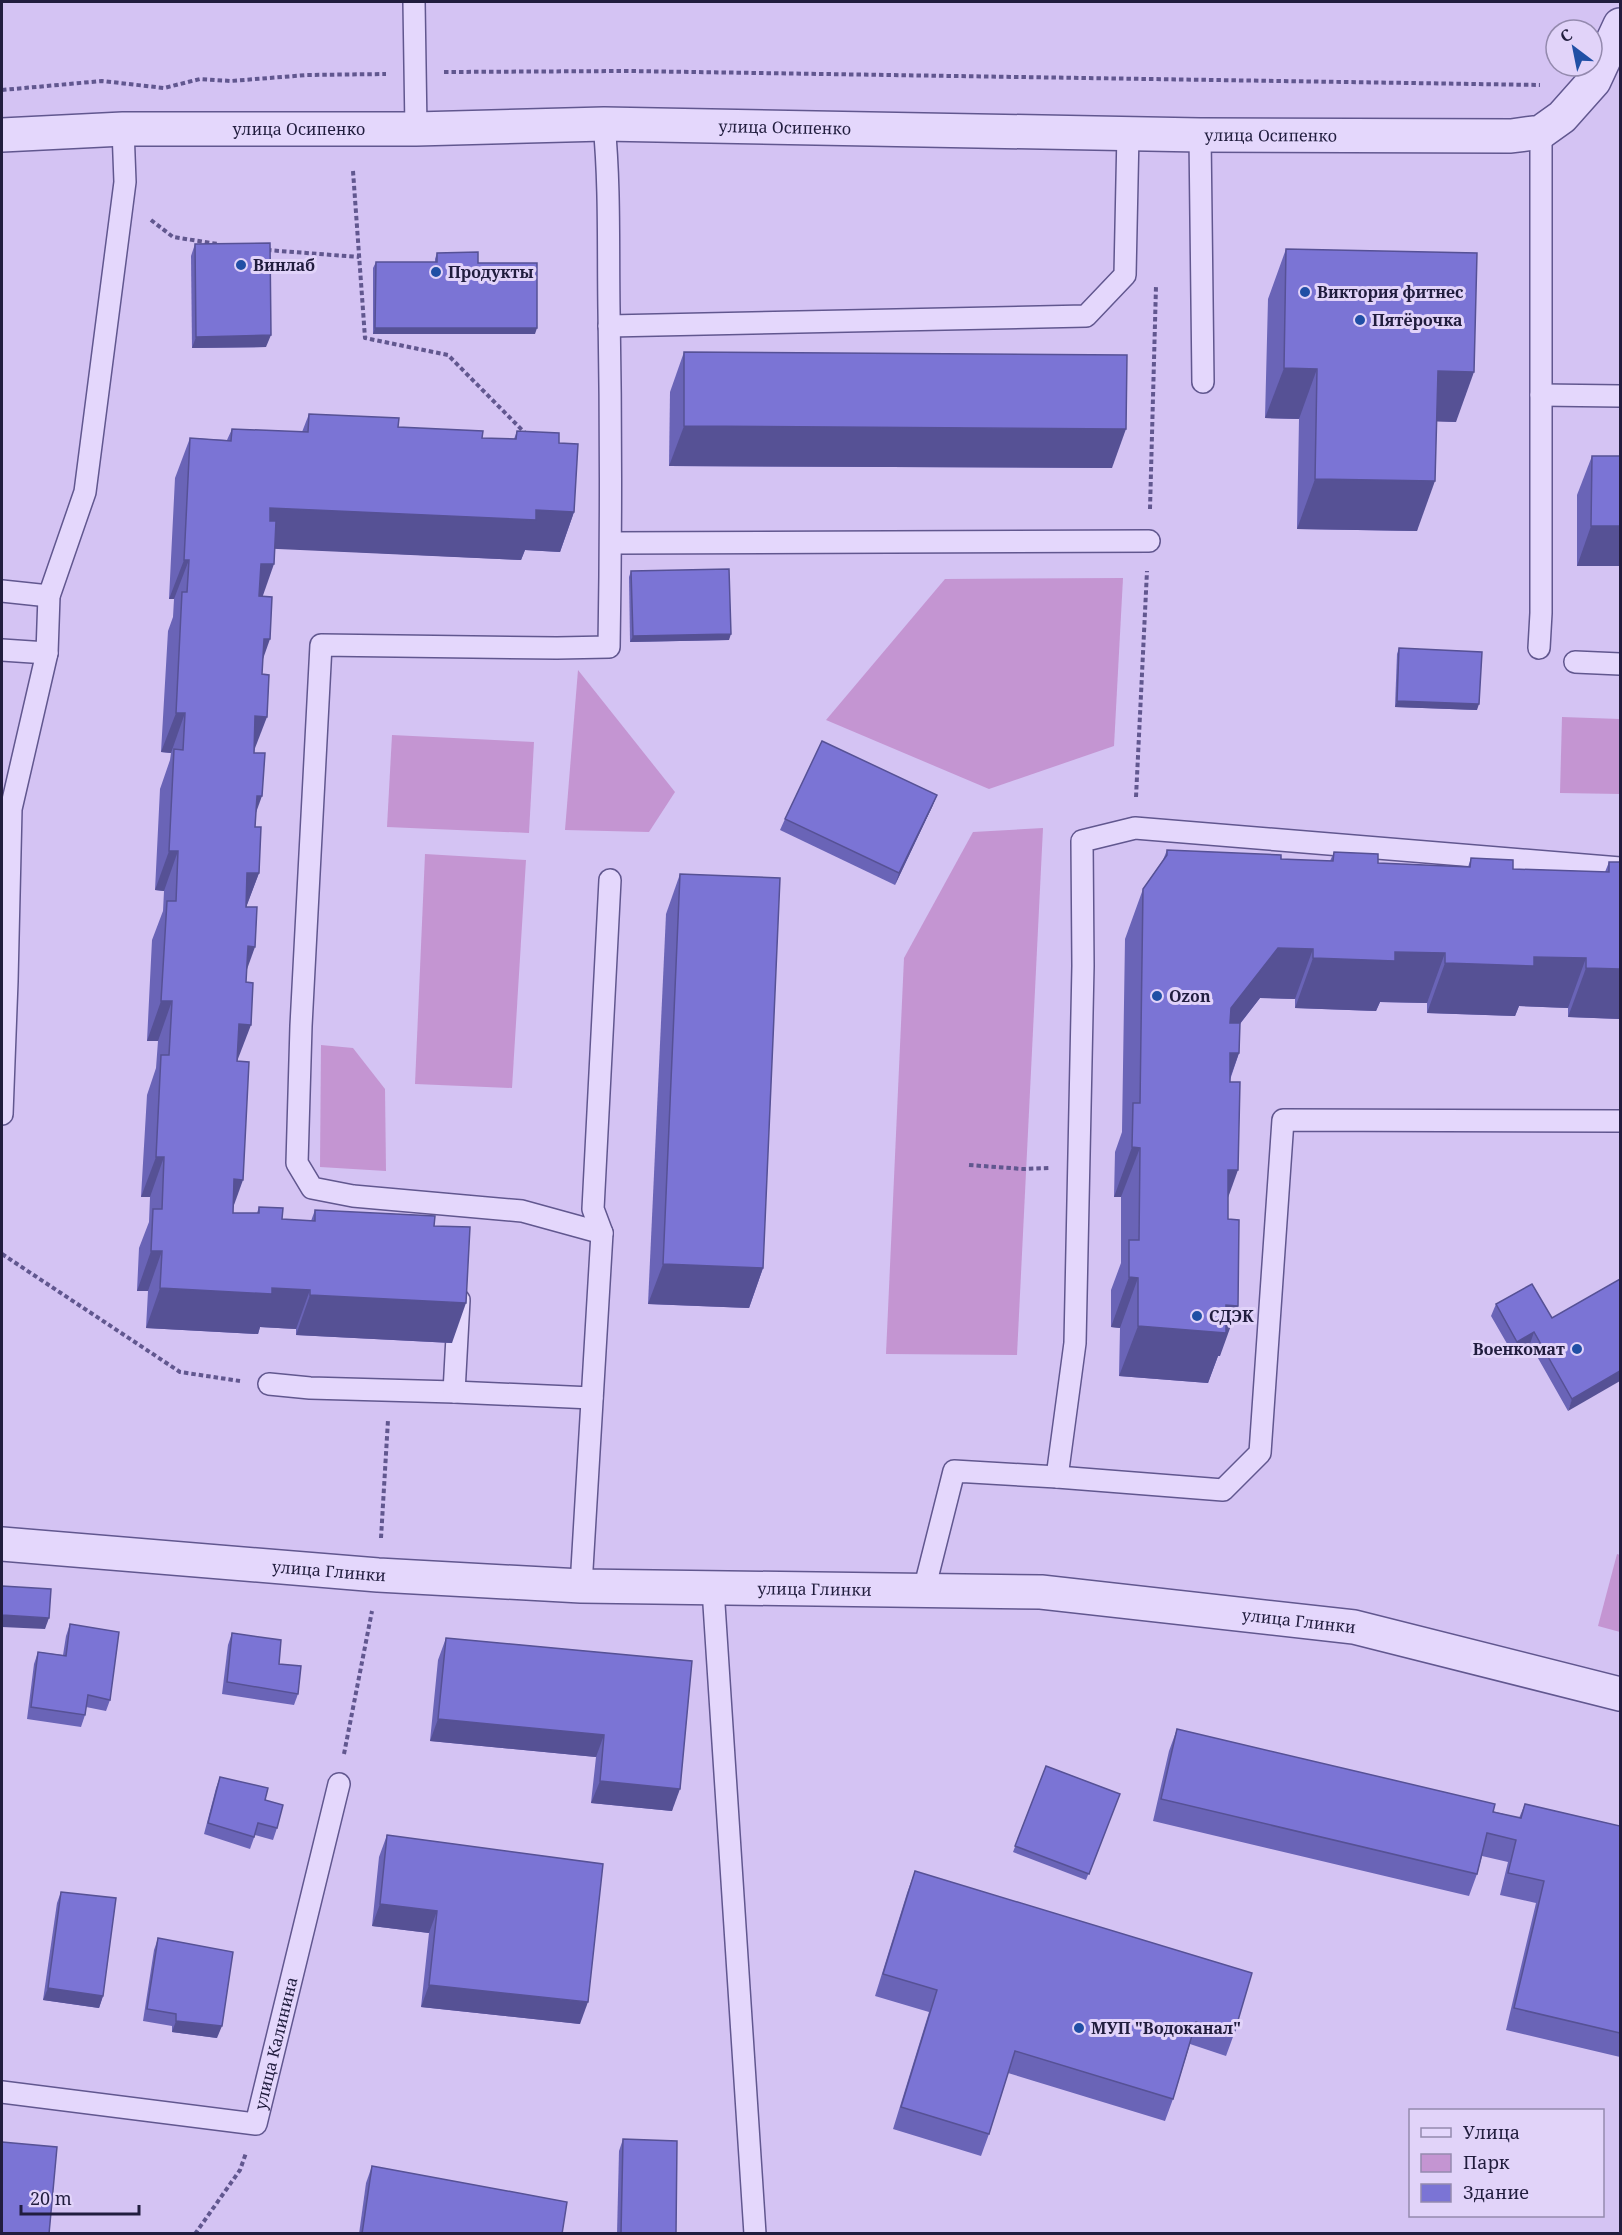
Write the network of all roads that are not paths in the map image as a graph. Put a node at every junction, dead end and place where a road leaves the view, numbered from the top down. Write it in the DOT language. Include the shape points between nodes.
graph roads {
  1 [pos="414,2"];
  2 [pos="1620,25"];
  3 [pos="604,124"];
  4 [pos="1552,125"];
  5 [pos="123,129"];
  6 [pos="416,129"];
  7 [pos="1128,133"];
  8 [pos="2,135"];
  9 [pos="1200,135"];
  10 [pos="609,326"];
  11 [pos="1203,382"];
  12 [pos="1541,395"];
  13 [pos="1620,396"];
  14 [pos="1149,541"];
  15 [pos="611,543"];
  16 [pos="2,591"];
  17 [pos="49,596"];
  18 [pos="1539,648"];
  19 [pos="2,650"];
  20 [pos="47,653"];
  21 [pos="1575,662"];
  22 [pos="1620,664"];
  23 [pos="6,809"];
  24 [pos="1620,868"];
  25 [pos="610,880"];
  26 [pos="4,981"];
  27 [pos="2,1114"];
  28 [pos="1620,1121"];
  29 [pos="464,1207"];
  30 [pos="462,1230"];
  31 [pos="602,1233"];
  32 [pos="460,1276"];
  33 [pos="269,1384"];
  34 [pos="454,1392"];
  35 [pos="592,1398"];
  36 [pos="1057,1477"];
  37 [pos="2,1544"];
  38 [pos="581,1586"];
  39 [pos="713,1589"];
  40 [pos="924,1590"];
  41 [pos="1620,1694"];
  42 [pos="339,1784"];
  43 [pos="2,2092"];
  44 [pos="755,2234"];
  1 -- 6 [label="lane"];
  2 -- 4 [label="street" via="1594,81"];
  3 -- 6 [label="street, улица Осипенко"];
  3 -- 7 [label="street, улица Осипенко"];
  3 -- 10 [label="lane"];
  4 -- 9 [label="street, улица Осипенко" via="1511,136"];
  4 -- 12 [label="lane"];
  5 -- 6 [label="street, улица Осипенко"];
  5 -- 8 [label="street, улица Осипенко"];
  5 -- 17 [label="lane" via="125,182 85,492"];
  7 -- 9 [label="street, улица Осипенко"];
  7 -- 10 [label="lane" via="1125,275 1086,316"];
  9 -- 11 [label="lane"];
  10 -- 15 [label="lane"];
  12 -- 13 [label="lane"];
  12 -- 18 [label="lane"];
  14 -- 15 [label="lane"];
  15 -- 29 [label="lane" via="609,647 321,645 297,1163 312,1188"];
  16 -- 17 [label="lane"];
  17 -- 20 [label="lane"];
  19 -- 20 [label="lane"];
  20 -- 23 [label="lane"];
  21 -- 22 [label="lane"];
  23 -- 26 [label="lane"];
  24 -- 36 [label="lane" via="1135,828 1082,841 1075,1343"];
  25 -- 31 [label="lane" via="593,1209"];
  26 -- 27 [label="lane"];
  28 -- 36 [label="lane" via="1283,1120 1260,1453 1223,1490"];
  29 -- 30 [label="lane"];
  29 -- 31 [label="lane" via="522,1211"];
  31 -- 35 [label="lane"];
  32 -- 34 [label="lane"];
  33 -- 34 [label="lane" via="310,1389"];
  34 -- 35 [label="lane"];
  35 -- 38 [label="lane"];
  36 -- 40 [label="lane" via="954,1471"];
  37 -- 38 [label="street, улица Глинки" via="378,1575"];
  38 -- 39 [label="street, улица Глинки"];
  39 -- 40 [label="street, улица Глинки"];
  39 -- 44 [label="lane"];
  40 -- 41 [label="street, улица Глинки" via="1041,1592 1354,1627"];
  42 -- 43 [label="lane, улица Калинина" via="256,2124"];
}
